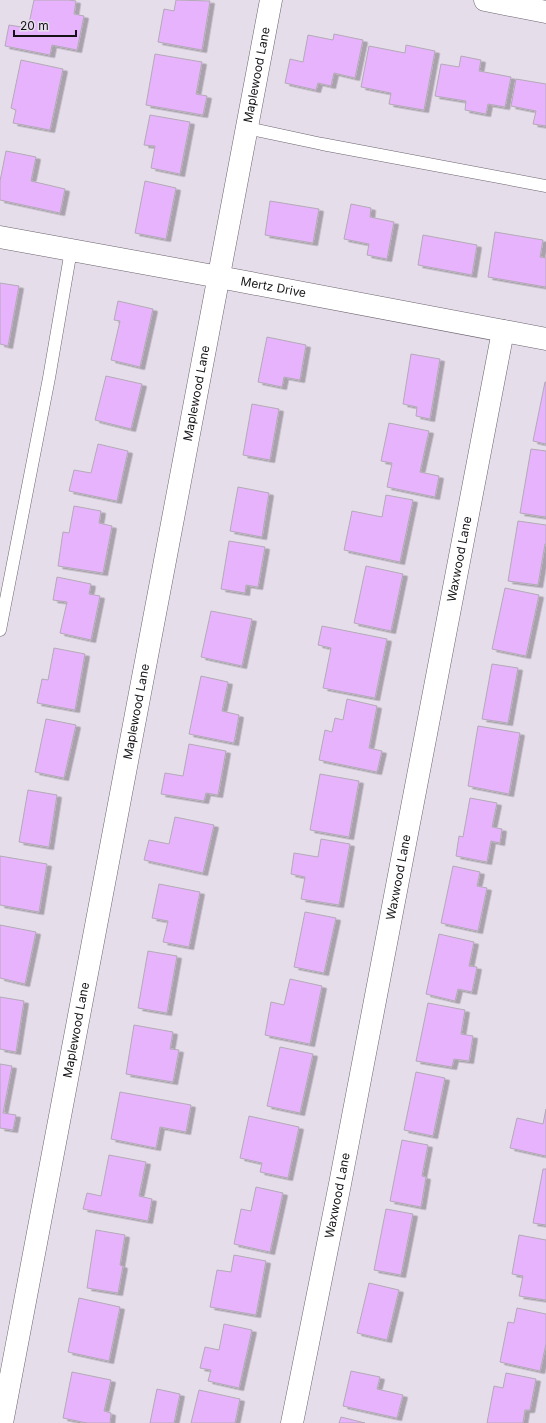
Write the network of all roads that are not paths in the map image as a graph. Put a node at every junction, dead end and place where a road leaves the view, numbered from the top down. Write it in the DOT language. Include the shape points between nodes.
graph roads {
  1 [pos="271,0"];
  2 [pos="485,0"];
  3 [pos="546,12"];
  4 [pos="247,128"];
  5 [pos="546,186"];
  6 [pos="0,237"];
  7 [pos="71,250"];
  8 [pos="219,277"];
  9 [pos="503,331"];
  10 [pos="546,339"];
  11 [pos="0,630"];
  12 [pos="2,1423"];
  13 [pos="292,1423"];
  1 -- 4 [label="street, Maplewood Lane"];
  2 -- 3 [label="street"];
  4 -- 5 [label="lane"];
  4 -- 8 [label="street, Maplewood Lane"];
  6 -- 7 [label="street, Mertz Drive"];
  7 -- 8 [label="street, Mertz Drive"];
  7 -- 11 [label="lane"];
  8 -- 9 [label="street, Mertz Drive"];
  8 -- 12 [label="street, Maplewood Lane"];
  9 -- 10 [label="street, Mertz Drive"];
  9 -- 13 [label="street, Waxwood Lane"];
}
